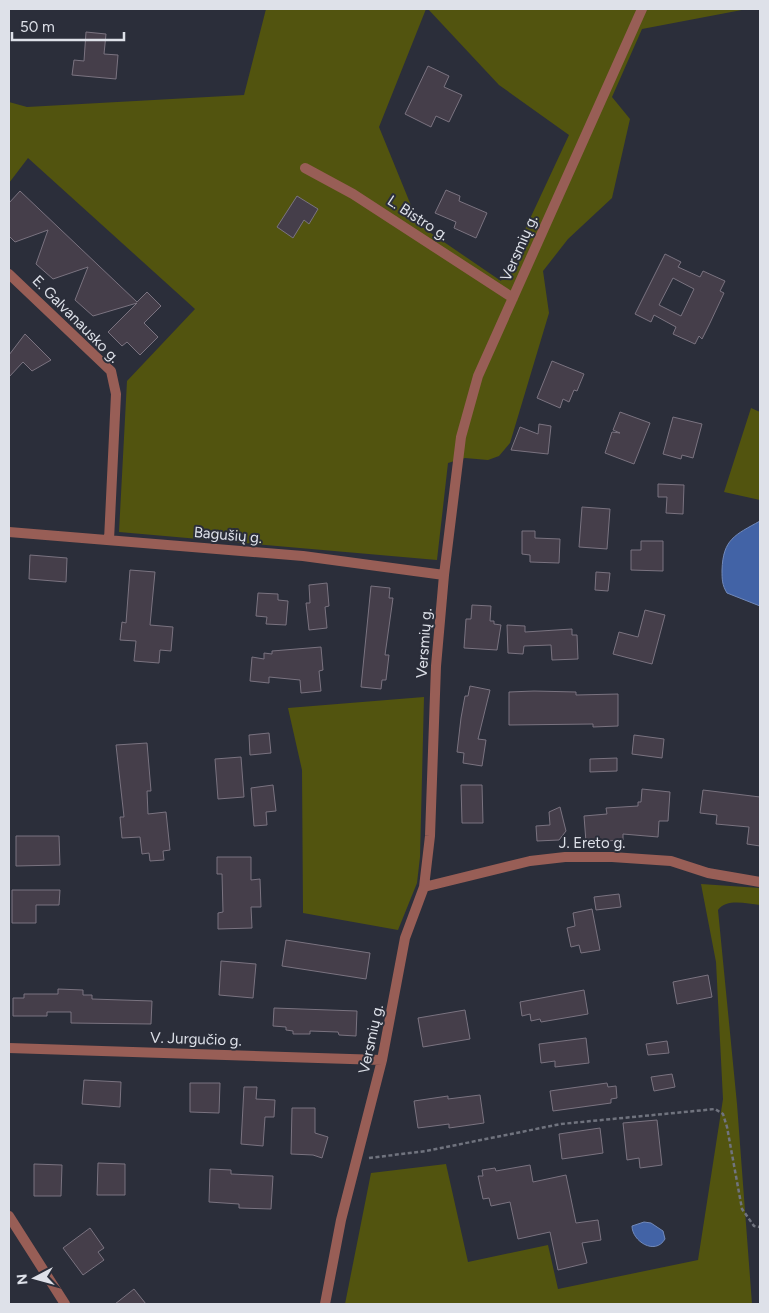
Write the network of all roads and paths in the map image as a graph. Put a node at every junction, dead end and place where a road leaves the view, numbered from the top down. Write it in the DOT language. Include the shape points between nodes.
graph roads {
  1 [pos="639,10"];
  2 [pos="305,168"];
  3 [pos="9,274"];
  4 [pos="513,298"];
  5 [pos="9,532"];
  6 [pos="109,540"];
  7 [pos="444,575"];
  8 [pos="760,882"];
  9 [pos="424,888"];
  10 [pos="9,1048"];
  11 [pos="382,1060"];
  12 [pos="358,1154"];
  13 [pos="9,1216"];
  14 [pos="760,1227"];
  15 [pos="65,1304"];
  16 [pos="325,1304"];
  1 -- 4 [label="street, Versmių g."];
  2 -- 4 [label="street, L. Bistro g." via="353,194"];
  3 -- 6 [label="street, E. Galvanausko g." via="111,371 116,394"];
  4 -- 7 [label="street, Versmių g." via="478,376 461,438"];
  5 -- 6 [label="street, Bagušių g."];
  6 -- 7 [label="street, Bagušių g." via="303,556"];
  7 -- 9 [label="street, Versmių g." via="436,666 430,836"];
  8 -- 9 [label="street, J. Ereto g." via="708,873 672,861 565,857 530,862"];
  9 -- 11 [label="street, Versmių g." via="405,938"];
  10 -- 11 [label="street, V. Jurgučio g."];
  11 -- 12 [label="street, Versmių g."];
  12 -- 14 [label="path" via="371,1158 389,1156 560,1124 715,1109 723,1114 728,1127 742,1209 754,1226"];
  12 -- 16 [label="street, Versmių g."];
  13 -- 15 [label="street"];
}
